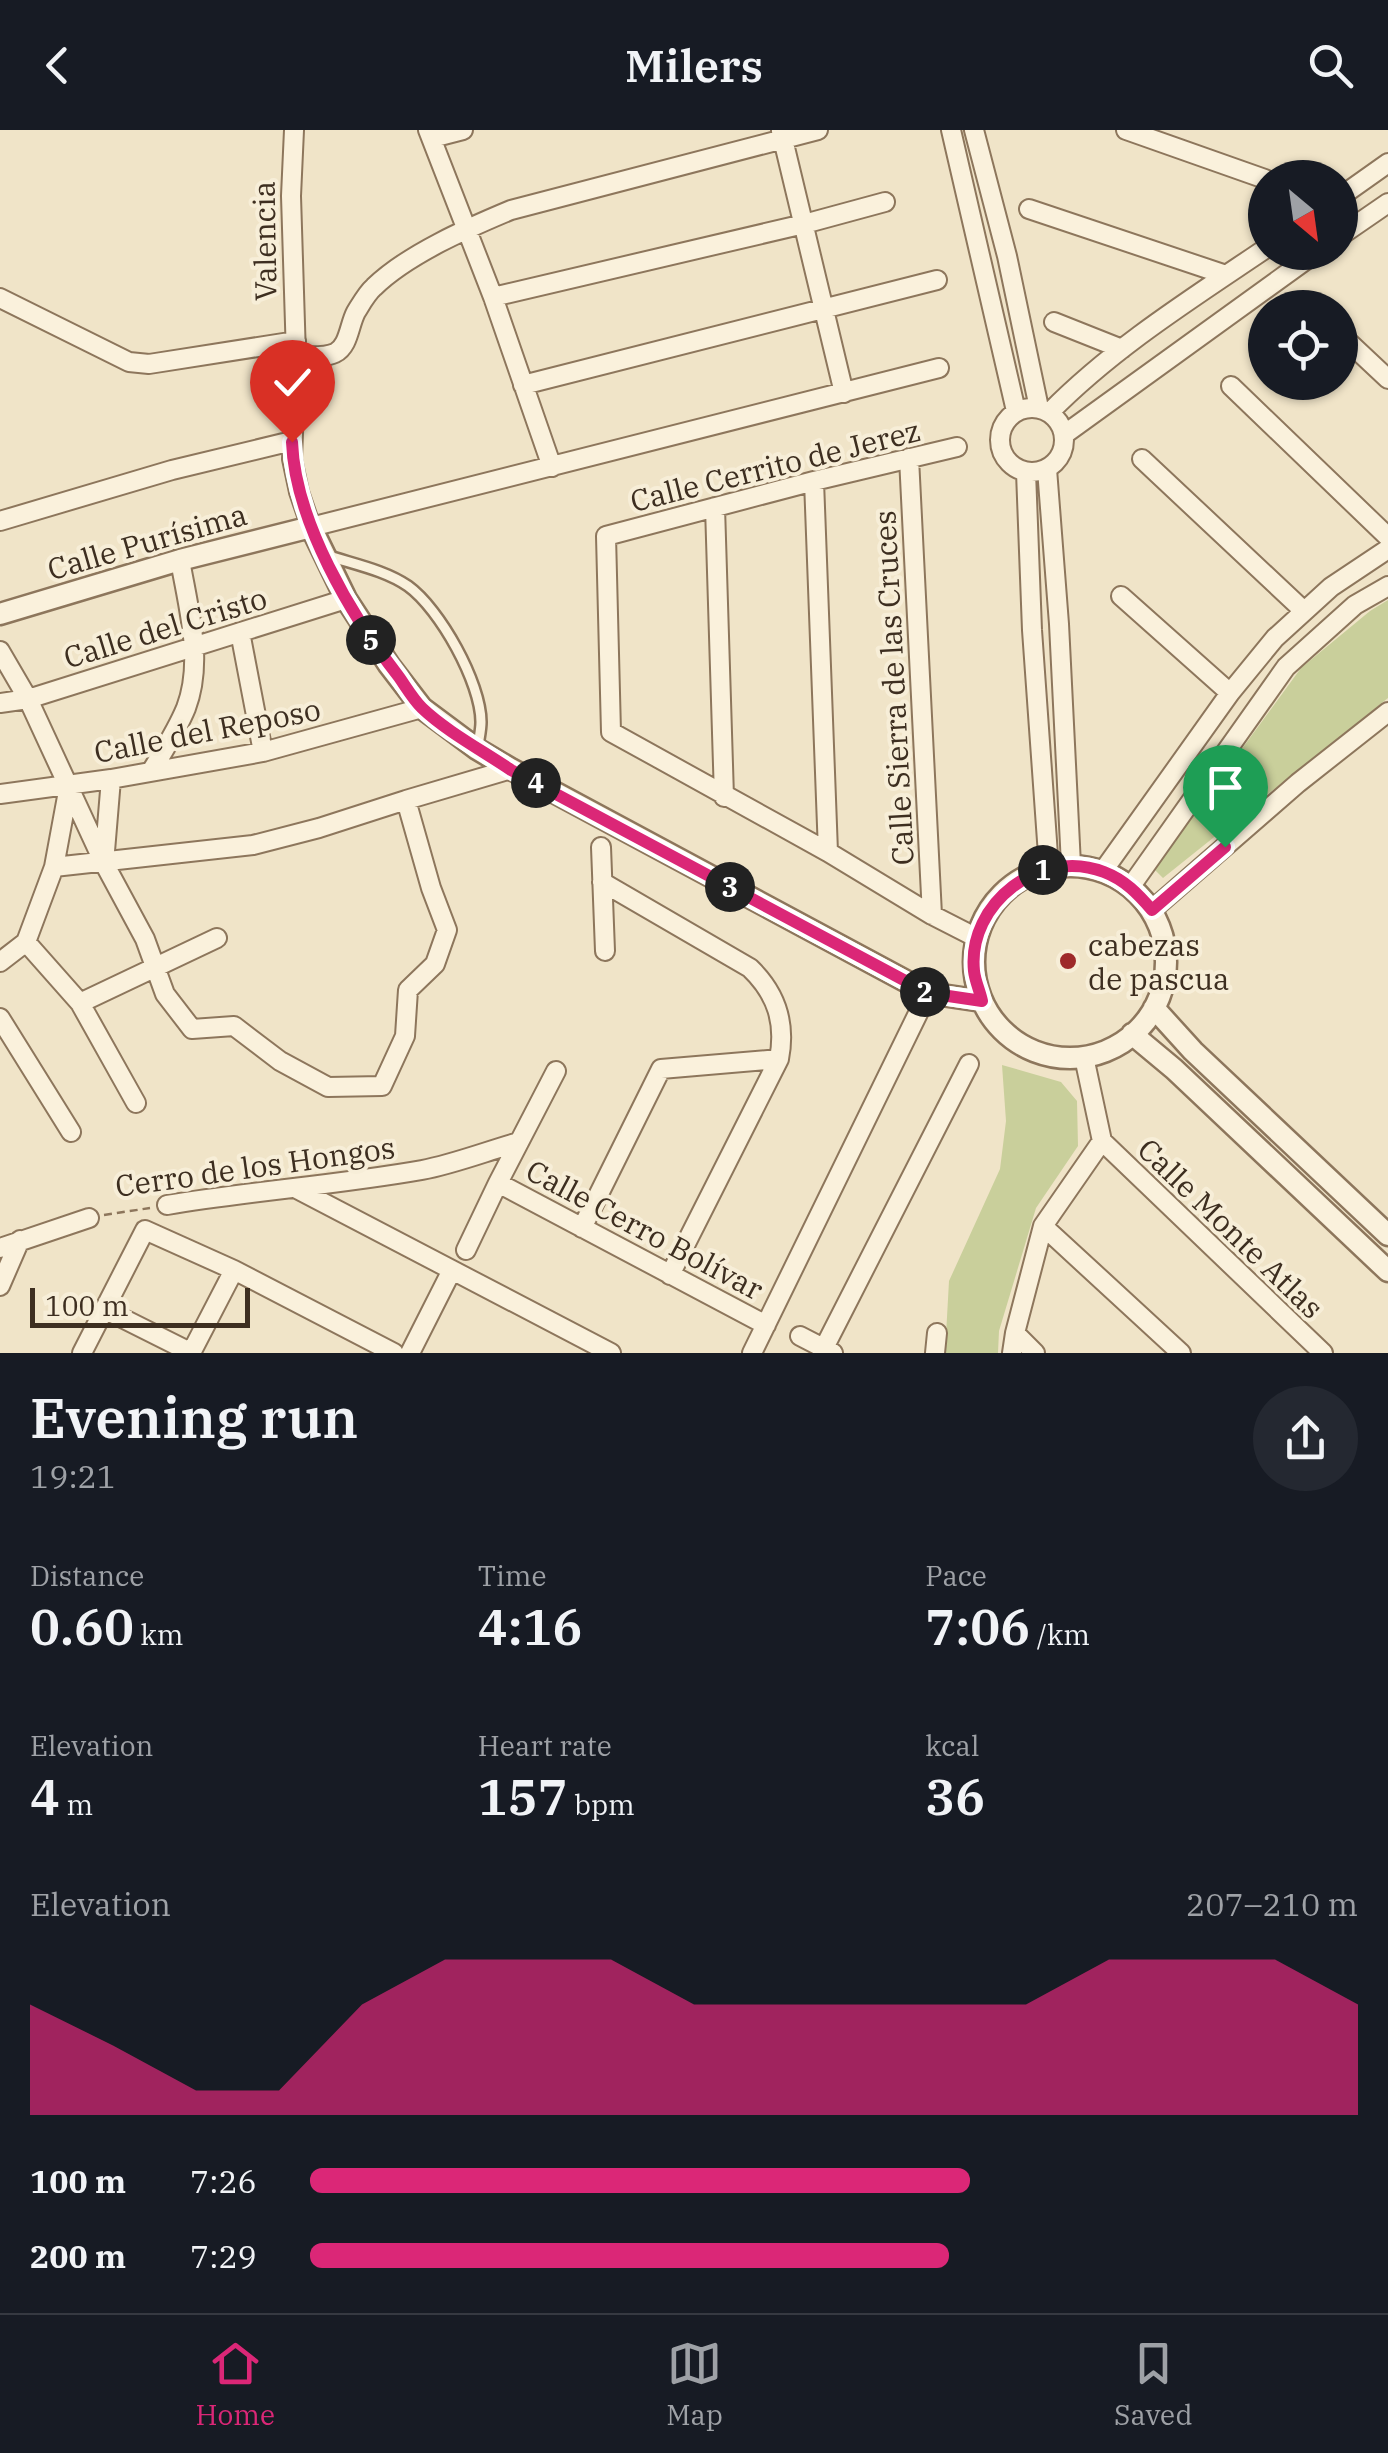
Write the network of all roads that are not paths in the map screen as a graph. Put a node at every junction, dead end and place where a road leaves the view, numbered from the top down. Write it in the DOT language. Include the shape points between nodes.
graph roads {
  1 [pos="294,130"];
  2 [pos="463,130"];
  3 [pos="818,130"];
  4 [pos="951,130"];
  5 [pos="974,130"];
  6 [pos="1130,131"];
  7 [pos="430,134"];
  8 [pos="782,134"];
  9 [pos="1388,163"];
  10 [pos="1248,173"];
  11 [pos="1358,184"];
  12 [pos="884,202"];
  13 [pos="1388,202"];
  14 [pos="1029,209"];
  15 [pos="1358,223"];
  16 [pos="804,224"];
  17 [pos="467,230"];
  18 [pos="1248,260"];
  19 [pos="1291,270"];
  20 [pos="1226,276"];
  21 [pos="937,280"];
  22 [pos="493,297"];
  23 [pos="0,298"];
  24 [pos="824,308"];
  25 [pos="1054,322"];
  26 [pos="1122,348"];
  27 [pos="296,349"];
  28 [pos="1358,351"];
  29 [pos="939,368"];
  30 [pos="1388,379"];
  31 [pos="523,385"];
  32 [pos="1230,386"];
  33 [pos="844,393"];
  34 [pos="1045,410"];
  35 [pos="1016,411"];
  36 [pos="1065,434"];
  37 [pos="292,442"];
  38 [pos="956,447"];
  39 [pos="909,458"];
  40 [pos="1142,458"];
  41 [pos="552,466"];
  42 [pos="1047,469"];
  43 [pos="1026,472"];
  44 [pos="814,481"];
  45 [pos="715,507"];
  46 [pos="0,521"];
  47 [pos="312,527"];
  48 [pos="1388,536"];
  49 [pos="1388,549"];
  50 [pos="325,555"];
  51 [pos="180,560"];
  52 [pos="1388,586"];
  53 [pos="1120,596"];
  54 [pos="346,599"];
  55 [pos="1304,611"];
  56 [pos="0,614"];
  57 [pos="240,632"];
  58 [pos="194,647"];
  59 [pos="0,651"];
  60 [pos="1230,693"];
  61 [pos="28,699"];
  62 [pos="0,704"];
  63 [pos="422,708"];
  64 [pos="1388,712"];
  65 [pos="478,749"];
  66 [pos="263,752"];
  67 [pos="152,770"];
  68 [pos="511,770"];
  69 [pos="111,779"];
  70 [pos="69,785"];
  71 [pos="0,794"];
  72 [pos="724,797"];
  73 [pos="406,800"];
  74 [pos="602,847"];
  75 [pos="828,852"];
  76 [pos="104,863"];
  77 [pos="1072,865"];
  78 [pos="54,867"];
  79 [pos="1049,869"];
  80 [pos="1103,871"];
  81 [pos="602,882"];
  82 [pos="1131,886"];
  83 [pos="1152,910"];
  84 [pos="932,915"];
  85 [pos="217,938"];
  86 [pos="977,938"];
  87 [pos="26,942"];
  88 [pos="605,951"];
  89 [pos="0,962"];
  90 [pos="156,966"];
  91 [pos="928,993"];
  92 [pos="982,1001"];
  93 [pos="80,1003"];
  94 [pos="1154,1008"];
  95 [pos="0,1018"];
  96 [pos="1132,1034"];
  97 [pos="1084,1057"];
  98 [pos="779,1059"];
  99 [pos="968,1064"];
  100 [pos="556,1071"];
  101 [pos="136,1103"];
  102 [pos="71,1132"];
  103 [pos="1102,1141"];
  104 [pos="519,1142"];
  105 [pos="498,1182"];
  106 [pos="296,1188"];
  107 [pos="167,1205"];
  108 [pos="89,1218"];
  109 [pos="1043,1226"];
  110 [pos="582,1228"];
  111 [pos="1388,1235"];
  112 [pos="20,1240"];
  113 [pos="0,1248"];
  114 [pos="466,1250"];
  115 [pos="234,1270"];
  116 [pos="452,1270"];
  117 [pos="1388,1271"];
  118 [pos="670,1275"];
  119 [pos="0,1286"];
  120 [pos="104,1308"];
  121 [pos="766,1325"];
  122 [pos="936,1333"];
  123 [pos="1014,1334"];
  124 [pos="800,1336"];
  125 [pos="829,1350"];
  126 [pos="1313,1350"];
  127 [pos="82,1353"];
  128 [pos="191,1353"];
  129 [pos="394,1353"];
  130 [pos="410,1353"];
  131 [pos="611,1353"];
  132 [pos="752,1353"];
  133 [pos="936,1353"];
  134 [pos="1012,1353"];
  135 [pos="1035,1353"];
  136 [pos="1181,1353"];
  1 -- 27 [label="street, Valencia"];
  2 -- 7 [label="street"];
  3 -- 8 [label="street"];
  4 -- 35 [label="street"];
  5 -- 34 [label="street"];
  6 -- 10 [label="street"];
  7 -- 17 [label="street"];
  8 -- 16 [label="street"];
  8 -- 17 [label="street" via="512,210"];
  9 -- 11 [label="street"];
  12 -- 16 [label="street"];
  13 -- 15 [label="street"];
  14 -- 20 [label="street"];
  16 -- 22 [label="street"];
  16 -- 24 [label="street"];
  17 -- 22 [label="street"];
  17 -- 27 [label="street" via="372,288 337,352"];
  18 -- 20 [label="street"];
  19 -- 36 [label="street"];
  20 -- 26 [label="street"];
  21 -- 24 [label="street"];
  22 -- 31 [label="street"];
  23 -- 27 [label="street" via="129,362"];
  24 -- 31 [label="street"];
  24 -- 33 [label="street"];
  25 -- 26 [label="street"];
  26 -- 34 [label="street"];
  27 -- 37 [label="street, Valencia"];
  28 -- 30 [label="street"];
  29 -- 33 [label="street"];
  31 -- 41 [label="street"];
  32 -- 48 [label="street"];
  33 -- 41 [label="street"];
  34 -- 35 [label="street"];
  34 -- 36 [label="street"];
  35 -- 43 [label="street" via="1005,422 1002,453"];
  36 -- 42 [label="street" via="1060,458"];
  37 -- 46 [label="street"];
  37 -- 47 [label="street, Valencia"];
  38 -- 39 [label="street, Calle Cerrito de Jerez"];
  39 -- 44 [label="street, Calle Cerrito de Jerez"];
  39 -- 84 [label="street, Calle Sierra de las Cruces"];
  40 -- 55 [label="street"];
  41 -- 47 [label="street"];
  42 -- 43 [label="street"];
  42 -- 77 [label="street"];
  43 -- 79 [label="street"];
  44 -- 45 [label="street, Calle Cerrito de Jerez"];
  44 -- 75 [label="street"];
  45 -- 72 [label="street"];
  45 -- 72 [label="street, Calle Cerrito de Jerez" via="606,536 611,732"];
  47 -- 50 [label="street, Valencia"];
  47 -- 51 [label="street, Calle Purísima"];
  49 -- 55 [label="street"];
  50 -- 54 [label="street, Valencia"];
  50 -- 65 [label="lane" via="408,586 435,612 478,702"];
  51 -- 56 [label="street, Calle Purísima"];
  51 -- 58 [label="street"];
  52 -- 82 [label="street" via="1356,605 1286,667"];
  53 -- 60 [label="street"];
  54 -- 57 [label="street, Calle del Cristo"];
  54 -- 63 [label="street, Valencia"];
  55 -- 60 [label="street"];
  57 -- 58 [label="street, Calle del Cristo"];
  57 -- 66 [label="street"];
  58 -- 61 [label="street, Calle del Cristo"];
  58 -- 67 [label="street" via="187,705"];
  59 -- 61 [label="street"];
  60 -- 80 [label="street"];
  61 -- 62 [label="street, Calle del Cristo"];
  61 -- 70 [label="street"];
  63 -- 65 [label="street, Valencia"];
  63 -- 66 [label="street, Calle del Reposo"];
  64 -- 83 [label="street"];
  65 -- 68 [label="street, Valencia"];
  66 -- 67 [label="street, Calle del Reposo"];
  67 -- 69 [label="street, Calle del Reposo"];
  68 -- 73 [label="street"];
  68 -- 91 [label="street, Valencia"];
  69 -- 70 [label="street, Calle del Reposo"];
  69 -- 76 [label="street"];
  70 -- 71 [label="street, Calle del Reposo"];
  70 -- 76 [label="street"];
  70 -- 78 [label="street"];
  72 -- 75 [label="street"];
  73 -- 76 [label="street" via="253,845"];
  73 -- 90 [label="street" via="447,930 435,964 408,990 405,1036 382,1086 328,1087 234,1026 192,1029 165,994"];
  74 -- 81 [label="street"];
  75 -- 84 [label="street"];
  76 -- 78 [label="street"];
  76 -- 90 [label="street"];
  77 -- 79 [label="street"];
  77 -- 80 [label="street"];
  78 -- 87 [label="street"];
  79 -- 86 [label="street" via="1012,886 990,909"];
  80 -- 82 [label="street"];
  81 -- 88 [label="street"];
  81 -- 98 [label="street" via="766,983 780,1019"];
  82 -- 83 [label="street"];
  83 -- 94 [label="street" via="1164,940 1166,972"];
  84 -- 86 [label="street"];
  85 -- 90 [label="street"];
  86 -- 92 [label="street" via="974,970"];
  87 -- 89 [label="street"];
  87 -- 93 [label="street"];
  90 -- 93 [label="street"];
  91 -- 92 [label="street, Valencia"];
  91 -- 121 [label="street"];
  92 -- 97 [label="street" via="999,1027 1024,1046"];
  93 -- 101 [label="street"];
  94 -- 96 [label="street"];
  94 -- 111 [label="street"];
  95 -- 102 [label="street"];
  96 -- 97 [label="street"];
  96 -- 117 [label="street"];
  97 -- 103 [label="street"];
  98 -- 110 [label="street" via="661,1069"];
  98 -- 118 [label="street"];
  99 -- 125 [label="street"];
  100 -- 104 [label="street"];
  103 -- 109 [label="street"];
  103 -- 126 [label="street, Calle Monte Atlas"];
  104 -- 105 [label="street"];
  104 -- 106 [label="street, Cerro de los Hongos" via="426,1170"];
  105 -- 110 [label="street, Calle Cerro Bolívar"];
  105 -- 114 [label="street"];
  106 -- 107 [label="street, Cerro de los Hongos"];
  106 -- 116 [label="street"];
  108 -- 112 [label="street, Cerro de los Hongos"];
  109 -- 123 [label="street"];
  109 -- 136 [label="street"];
  110 -- 118 [label="street, Calle Cerro Bolívar"];
  112 -- 113 [label="street, Cerro de los Hongos"];
  112 -- 119 [label="street"];
  115 -- 120 [label="street" via="145,1230"];
  115 -- 128 [label="street"];
  115 -- 129 [label="street"];
  116 -- 130 [label="street"];
  116 -- 131 [label="street"];
  118 -- 121 [label="street, Calle Cerro Bolívar"];
  120 -- 127 [label="street"];
  120 -- 128 [label="street"];
  121 -- 132 [label="street"];
  122 -- 133 [label="street"];
  123 -- 134 [label="street"];
  123 -- 135 [label="street"];
  124 -- 125 [label="street"];
}
